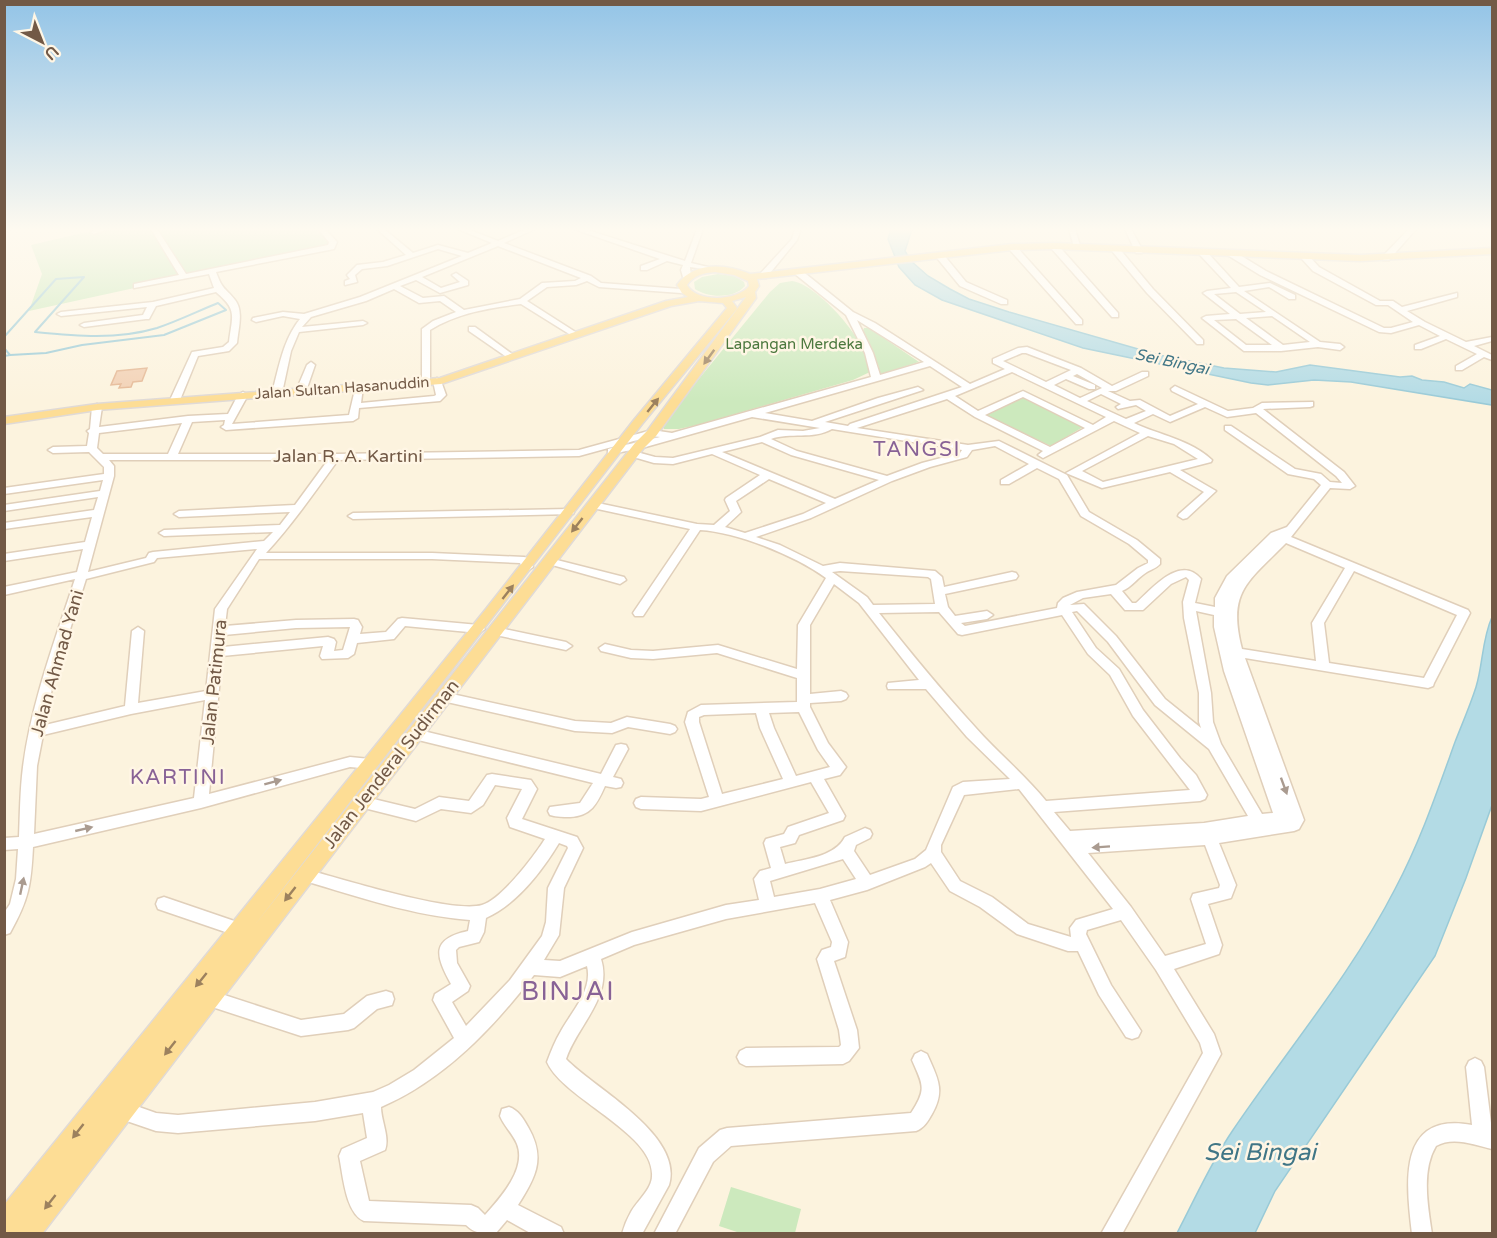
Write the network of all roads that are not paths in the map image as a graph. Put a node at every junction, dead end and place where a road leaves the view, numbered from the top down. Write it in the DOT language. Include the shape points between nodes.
graph roads {
  1 [pos="392,287"];
  2 [pos="395,287"];
  3 [pos="428,287"];
  4 [pos="457,287"];
  5 [pos="542,287"];
  6 [pos="681,287"];
  7 [pos="684,287"];
  8 [pos="752,287"];
  9 [pos="759,287"];
  10 [pos="813,287"];
  11 [pos="967,287"];
  12 [pos="1048,287"];
  13 [pos="1090,287"];
  14 [pos="1147,287"];
  15 [pos="1235,287"];
  16 [pos="1255,287"];
  17 [pos="1273,287"];
  18 [pos="1292,287"];
  19 [pos="1349,287"];
  20 [pos="217,288"];
  21 [pos="1237,289"];
  22 [pos="751,290"];
  23 [pos="167,293"];
  24 [pos="439,295"];
  25 [pos="1454,295"];
  26 [pos="1292,297"];
  27 [pos="699,298"];
  28 [pos="720,300"];
  29 [pos="522,301"];
  30 [pos="1004,302"];
  31 [pos="669,303"];
  32 [pos="153,304"];
  33 [pos="1400,310"];
  34 [pos="464,313"];
  35 [pos="61,314"];
  36 [pos="850,314"];
  37 [pos="1272,314"];
  38 [pos="1115,315"];
  39 [pos="1238,315"];
  40 [pos="307,317"];
  41 [pos="256,320"];
  42 [pos="1421,321"];
  43 [pos="1079,322"];
  44 [pos="363,323"];
  45 [pos="84,325"];
  46 [pos="472,329"];
  47 [pos="297,330"];
  48 [pos="574,335"];
  49 [pos="1448,336"];
  50 [pos="1492,339"];
  51 [pos="1200,342"];
  52 [pos="1318,344"];
  53 [pos="1466,345"];
  54 [pos="1340,346"];
  55 [pos="1418,347"];
  56 [pos="1281,348"];
  57 [pos="1488,356"];
  58 [pos="511,357"];
  59 [pos="930,363"];
  60 [pos="311,365"];
  61 [pos="1459,368"];
  62 [pos="1012,369"];
  63 [pos="1076,370"];
  64 [pos="1145,374"];
  65 [pos="1066,376"];
  66 [pos="876,378"];
  67 [pos="431,382"];
  68 [pos="1047,385"];
  69 [pos="359,387"];
  70 [pos="969,387"];
  71 [pos="1092,387"];
  72 [pos="667,388"];
  73 [pos="1105,389"];
  74 [pos="1175,389"];
  75 [pos="918,390"];
  76 [pos="301,391"];
  77 [pos="684,391"];
  78 [pos="277,393"];
  79 [pos="243,395"];
  80 [pos="948,396"];
  81 [pos="175,400"];
  82 [pos="1081,401"];
  83 [pos="1128,404"];
  84 [pos="1310,404"];
  85 [pos="1205,405"];
  86 [pos="355,406"];
  87 [pos="97,407"];
  88 [pos="1258,410"];
  89 [pos="1153,411"];
  90 [pos="978,415"];
  91 [pos="1110,415"];
  92 [pos="757,416"];
  93 [pos="232,417"];
  94 [pos="188,419"];
  95 [pos="4,421"];
  96 [pos="1126,423"];
  97 [pos="810,424"];
  98 [pos="833,427"];
  99 [pos="849,428"];
  100 [pos="1092,428"];
  101 [pos="1228,428"];
  102 [pos="92,431"];
  103 [pos="1146,433"];
  104 [pos="778,434"];
  105 [pos="671,436"];
  106 [pos="763,439"];
  107 [pos="633,445"];
  108 [pos="968,448"];
  109 [pos="53,450"];
  110 [pos="712,451"];
  111 [pos="1050,451"];
  112 [pos="96,453"];
  113 [pos="172,456"];
  114 [pos="335,457"];
  115 [pos="1034,463"];
  116 [pos="1172,469"];
  117 [pos="1074,471"];
  118 [pos="767,475"];
  119 [pos="109,476"];
  120 [pos="1063,477"];
  121 [pos="888,479"];
  122 [pos="1005,482"];
  123 [pos="1327,485"];
  124 [pos="4,491"];
  125 [pos="105,493"];
  126 [pos="836,503"];
  127 [pos="593,505"];
  128 [pos="297,507"];
  129 [pos="4,508"];
  130 [pos="569,512"];
  131 [pos="98,513"];
  132 [pos="179,514"];
  133 [pos="353,516"];
  134 [pos="1183,516"];
  135 [pos="4,526"];
  136 [pos="697,527"];
  137 [pos="283,528"];
  138 [pos="717,528"];
  139 [pos="164,533"];
  140 [pos="1284,533"];
  141 [pos="745,537"];
  142 [pos="270,544"];
  143 [pos="90,545"];
  144 [pos="256,556"];
  145 [pos="4,558"];
  146 [pos="549,561"];
  147 [pos="527,567"];
  148 [pos="1351,567"];
  149 [pos="827,573"];
  150 [pos="82,576"];
  151 [pos="1012,576"];
  152 [pos="620,579"];
  153 [pos="1113,589"];
  154 [pos="4,591"];
  155 [pos="939,591"];
  156 [pos="1189,606"];
  157 [pos="942,608"];
  158 [pos="872,609"];
  159 [pos="1065,610"];
  160 [pos="1221,612"];
  161 [pos="639,613"];
  162 [pos="499,614"];
  163 [pos="987,615"];
  164 [pos="953,620"];
  165 [pos="487,630"];
  166 [pos="220,631"];
  167 [pos="138,632"];
  168 [pos="352,639"];
  169 [pos="566,646"];
  170 [pos="605,648"];
  171 [pos="218,652"];
  172 [pos="1233,652"];
  173 [pos="1323,666"];
  174 [pos="802,675"];
  175 [pos="929,684"];
  176 [pos="893,686"];
  177 [pos="213,694"];
  178 [pos="840,696"];
  179 [pos="443,697"];
  180 [pos="803,703"];
  181 [pos="761,708"];
  182 [pos="131,709"];
  183 [pos="670,729"];
  184 [pos="36,732"];
  185 [pos="415,734"];
  186 [pos="1214,745"];
  187 [pos="621,749"];
  188 [pos="368,770"];
  189 [pos="815,777"];
  190 [pos="607,781"];
  191 [pos="792,783"];
  192 [pos="1023,783"];
  193 [pos="717,801"];
  194 [pos="201,802"];
  195 [pos="361,802"];
  196 [pos="641,803"];
  197 [pos="1042,807"];
  198 [pos="555,811"];
  199 [pos="337,819"];
  200 [pos="1258,821"];
  201 [pos="1288,821"];
  202 [pos="865,834"];
  203 [pos="555,836"];
  204 [pos="1210,839"];
  205 [pos="27,842"];
  206 [pos="4,843"];
  207 [pos="1070,843"];
  208 [pos="845,850"];
  209 [pos="933,854"];
  210 [pos="780,872"];
  211 [pos="305,875"];
  212 [pos="867,883"];
  213 [pos="820,897"];
  214 [pos="164,904"];
  215 [pos="768,905"];
  216 [pos="1125,912"];
  217 [pos="479,913"];
  218 [pos="4,928"];
  219 [pos="240,930"];
  220 [pos="1084,944"];
  221 [pos="231,955"];
  222 [pos="592,956"];
  223 [pos="1162,966"];
  224 [pos="529,967"];
  225 [pos="209,998"];
  226 [pos="386,999"];
  227 [pos="1132,1030"];
  228 [pos="464,1039"];
  229 [pos="746,1057"];
  230 [pos="921,1060"];
  231 [pos="1475,1068"];
  232 [pos="143,1082"];
  233 [pos="372,1101"];
  234 [pos="100,1104"];
  235 [pos="122,1110"];
  236 [pos="509,1116"];
  237 [pos="1488,1138"];
  238 [pos="504,1208"];
  239 [pos="4,1225"];
  240 [pos="482,1228"];
  241 [pos="26,1233"];
  242 [pos="554,1233"];
  243 [pos="632,1233"];
  244 [pos="664,1233"];
  245 [pos="1111,1233"];
  246 [pos="1422,1233"];
  1 -- 40 [label="street"];
  2 -- 24 [label="street" via="422,301"];
  3 -- 24 [label="street"];
  4 -- 24 [label="street"];
  5 -- 29 [label="street"];
  6 -- 31 [label="main road, Jalan Sultan Hasanuddin"];
  7 -- 27 [label="main road" via="688,294"];
  8 -- 22 [label="main road"];
  9 -- 22 [label="main road"];
  10 -- 36 [label="street"];
  11 -- 30 [label="street"];
  12 -- 43 [label="street"];
  13 -- 38 [label="street"];
  14 -- 51 [label="street"];
  15 -- 21 [label="street"];
  16 -- 21 [label="street"];
  17 -- 26 [label="street"];
  18 -- 42 [label="street" via="1382,330 1391,332"];
  19 -- 33 [label="street"];
  20 -- 23 [label="street"];
  20 -- 32 [label="street"];
  20 -- 81 [label="street" via="233,302 233,343 226,349 195,354"];
  21 -- 37 [label="street"];
  21 -- 39 [label="street" via="1207,294"];
  22 -- 28 [label="main road"];
  22 -- 77 [label="main road, Jalan Jenderal Sudirman, one-way" via="752,298"];
  24 -- 34 [label="street"];
  25 -- 33 [label="street"];
  27 -- 28 [label="main road, Jalan Sultan Hasanuddin"];
  27 -- 31 [label="main road, Jalan Sultan Hasanuddin"];
  28 -- 72 [label="main road, Jalan Jenderal Sudirman" via="732,308"];
  29 -- 34 [label="street"];
  29 -- 48 [label="street"];
  31 -- 48 [label="main road, Jalan Sultan Hasanuddin"];
  32 -- 35 [label="street"];
  32 -- 45 [label="street" via="146,317"];
  33 -- 42 [label="street"];
  34 -- 67 [label="street" via="426,329"];
  36 -- 59 [label="street"];
  36 -- 66 [label="street" via="874,362"];
  37 -- 39 [label="street"];
  37 -- 52 [label="street"];
  39 -- 56 [label="street"];
  39 -- 56 [label="street" via="1206,318 1244,348"];
  40 -- 41 [label="street" via="283,314"];
  40 -- 47 [label="street"];
  42 -- 49 [label="street"];
  44 -- 47 [label="street"];
  46 -- 58 [label="street"];
  47 -- 78 [label="street"];
  48 -- 58 [label="main road, Jalan Sultan Hasanuddin"];
  49 -- 53 [label="street"];
  49 -- 55 [label="street"];
  50 -- 53 [label="street"];
  52 -- 54 [label="street"];
  52 -- 56 [label="street"];
  53 -- 57 [label="street"];
  57 -- 61 [label="street"];
  58 -- 67 [label="main road, Jalan Sultan Hasanuddin"];
  59 -- 66 [label="street"];
  59 -- 70 [label="street"];
  60 -- 76 [label="street"];
  62 -- 63 [label="street" via="996,361 1021,350"];
  62 -- 68 [label="street"];
  62 -- 70 [label="street"];
  63 -- 65 [label="street"];
  63 -- 73 [label="street"];
  64 -- 73 [label="street"];
  65 -- 68 [label="street"];
  65 -- 71 [label="street"];
  66 -- 92 [label="street"];
  67 -- 69 [label="main road, Jalan Sultan Hasanuddin"];
  67 -- 86 [label="street" via="441,395 436,399"];
  68 -- 82 [label="street"];
  69 -- 76 [label="main road, Jalan Sultan Hasanuddin"];
  69 -- 86 [label="street"];
  70 -- 80 [label="street"];
  72 -- 77 [label="main road"];
  107 -- 72 [label="main road, Jalan Jenderal Sudirman, one-way"];
  73 -- 82 [label="street"];
  73 -- 83 [label="street"];
  74 -- 85 [label="street"];
  75 -- 97 [label="street"];
  76 -- 78 [label="main road, Jalan Sultan Hasanuddin"];
  77 -- 107 [label="main road, Jalan Jenderal Sudirman"];
  78 -- 79 [label="main road, Jalan Sultan Hasanuddin"];
  79 -- 81 [label="main road, Jalan Sultan Hasanuddin"];
  79 -- 93 [label="street"];
  80 -- 90 [label="street"];
  80 -- 99 [label="street"];
  81 -- 87 [label="main road, Jalan Sultan Hasanuddin"];
  82 -- 91 [label="street"];
  83 -- 89 [label="street" via="1137,402"];
  83 -- 91 [label="street"];
  84 -- 88 [label="street" via="1262,406"];
  85 -- 88 [label="street" via="1227,414"];
  85 -- 89 [label="street" via="1170,419"];
  86 -- 93 [label="street" via="353,418 226,427"];
  87 -- 95 [label="main road, Jalan Sultan Hasanuddin"];
  87 -- 102 [label="street"];
  88 -- 123 [label="street" via="1350,486"];
  89 -- 96 [label="street"];
  90 -- 100 [label="street" via="1023,394"];
  90 -- 111 [label="street"];
  91 -- 96 [label="street"];
  91 -- 100 [label="street"];
  92 -- 97 [label="street"];
  92 -- 104 [label="street"];
  92 -- 105 [label="street"];
  93 -- 94 [label="street"];
  94 -- 102 [label="street"];
  94 -- 113 [label="street"];
  96 -- 103 [label="street"];
  97 -- 98 [label="street"];
  98 -- 99 [label="street"];
  98 -- 104 [label="street" via="803,434"];
  99 -- 108 [label="street"];
  100 -- 111 [label="street"];
  101 -- 123 [label="street" via="1292,472 1314,475"];
  102 -- 112 [label="street"];
  103 -- 116 [label="street" via="1177,442 1207,460"];
  103 -- 117 [label="street"];
  104 -- 106 [label="street"];
  105 -- 107 [label="street"];
  105 -- 107 [label="street"];
  106 -- 110 [label="street"];
  106 -- 121 [label="street" via="794,453"];
  107 -- 110 [label="street" via="654,460 673,461"];
  107 -- 114 [label="street, Jalan R. A. Kartini" via="579,453"];
  107 -- 127 [label="main road, Jalan Jenderal Sudirman"];
  107 -- 130 [label="main road, Jalan Jenderal Sudirman"];
  108 -- 115 [label="street" via="996,443"];
  108 -- 121 [label="street" via="964,455"];
  109 -- 112 [label="street, Jalan R. A. Kartini"];
  110 -- 118 [label="street"];
  111 -- 115 [label="street"];
  112 -- 113 [label="street, Jalan R. A. Kartini"];
  112 -- 119 [label="street" via="109,466"];
  113 -- 114 [label="street, Jalan R. A. Kartini"];
  114 -- 128 [label="street, Jalan Patimura"];
  115 -- 120 [label="street"];
  115 -- 122 [label="street"];
  116 -- 117 [label="street" via="1102,485"];
  116 -- 134 [label="street" via="1211,491"];
  117 -- 120 [label="street"];
  118 -- 126 [label="street"];
  118 -- 138 [label="street" via="730,500 736,512"];
  119 -- 124 [label="street"];
  119 -- 125 [label="street, Jalan Ahmad Yani"];
  120 -- 153 [label="street" via="1085,514 1154,559 1150,568"];
  121 -- 126 [label="street"];
  123 -- 140 [label="street"];
  125 -- 129 [label="street"];
  125 -- 131 [label="street, Jalan Ahmad Yani"];
  126 -- 141 [label="street"];
  127 -- 136 [label="street"];
  127 -- 146 [label="main road, Jalan Jenderal Sudirman, one-way"];
  128 -- 132 [label="street"];
  128 -- 137 [label="street, Jalan Patimura"];
  130 -- 133 [label="street"];
  130 -- 147 [label="main road, Jalan Jenderal Sudirman"];
  131 -- 135 [label="street"];
  131 -- 143 [label="street, Jalan Ahmad Yani"];
  136 -- 138 [label="street"];
  136 -- 161 [label="street"];
  137 -- 139 [label="street"];
  137 -- 142 [label="street, Jalan Patimura"];
  138 -- 141 [label="street"];
  140 -- 148 [label="street"];
  140 -- 160 [label="street" via="1231,579 1221,598"];
  140 -- 172 [label="street" via="1240,583 1232,601"];
  141 -- 149 [label="street"];
  142 -- 144 [label="street, Jalan Patimura"];
  142 -- 150 [label="street" via="153,555 150,560"];
  143 -- 145 [label="street"];
  143 -- 150 [label="street, Jalan Ahmad Yani"];
  144 -- 147 [label="street" via="432,556 524,560"];
  144 -- 166 [label="street, Jalan Patimura" via="221,609"];
  146 -- 152 [label="street"];
  146 -- 162 [label="main road, Jalan Jenderal Sudirman"];
  162 -- 147 [label="main road, Jalan Jenderal Sudirman, one-way"];
  148 -- 173 [label="street" via="1318,624"];
  148 -- 173 [label="street" via="1464,613 1428,683"];
  149 -- 155 [label="street" via="840,567 931,574 936,577"];
  149 -- 158 [label="street"];
  149 -- 174 [label="street" via="804,625"];
  150 -- 154 [label="street"];
  150 -- 184 [label="street, Jalan Ahmad Yani" via="47,683"];
  151 -- 155 [label="street"];
  153 -- 156 [label="street" via="1129,607 1139,607 1164,583 1188,573 1195,582"];
  153 -- 159 [label="street" via="1069,599 1062,606"];
  155 -- 157 [label="street"];
  156 -- 160 [label="street"];
  156 -- 186 [label="street" via="1205,693 1206,722"];
  157 -- 158 [label="street"];
  157 -- 164 [label="street"];
  158 -- 175 [label="street"];
  159 -- 164 [label="street" via="962,631"];
  159 -- 186 [label="street" via="1080,607 1086,611 1160,702"];
  159 -- 197 [label="street" via="1092,651 1115,672 1138,713 1200,795"];
  160 -- 172 [label="street" via="1220,627"];
  162 -- 165 [label="main road, Jalan Jenderal Sudirman"];
  163 -- 164 [label="street"];
  165 -- 168 [label="street" via="402,622 390,636"];
  165 -- 169 [label="street"];
  165 -- 179 [label="main road, Jalan Jenderal Sudirman"];
  165 -- 188 [label="main road, Jalan Jenderal Sudirman"];
  166 -- 168 [label="street" via="354,623"];
  166 -- 171 [label="street, Jalan Patimura"];
  167 -- 182 [label="street"];
  168 -- 171 [label="street" via="348,654 326,656 328,641"];
  170 -- 174 [label="street" via="653,655 718,650"];
  171 -- 177 [label="street, Jalan Patimura"];
  172 -- 173 [label="street"];
  172 -- 201 [label="street" via="1295,815 1296,820"];
  174 -- 180 [label="street"];
  175 -- 176 [label="street"];
  175 -- 192 [label="street"];
  177 -- 182 [label="street"];
  177 -- 194 [label="street, Jalan Patimura"];
  178 -- 180 [label="street"];
  179 -- 183 [label="street" via="574,726 612,728 627,722"];
  179 -- 185 [label="main road, Jalan Jenderal Sudirman"];
  180 -- 181 [label="street"];
  180 -- 189 [label="street" via="816,735 839,767"];
  181 -- 191 [label="street"];
  181 -- 193 [label="street" via="701,710 693,715"];
  182 -- 184 [label="street"];
  184 -- 205 [label="street, Jalan Ahmad Yani" via="30,766"];
  185 -- 190 [label="street"];
  185 -- 195 [label="main road, Jalan Jenderal Sudirman"];
  186 -- 200 [label="street"];
  187 -- 190 [label="street"];
  194 -- 188 [label="street, one-way" via="350,762 365,763"];
  188 -- 199 [label="main road, Jalan Jenderal Sudirman"];
  189 -- 191 [label="street"];
  189 -- 210 [label="street" via="838,816 793,831 790,839 771,843"];
  190 -- 198 [label="street" via="581,812"];
  191 -- 193 [label="street"];
  192 -- 197 [label="street"];
  192 -- 209 [label="street" via="958,791"];
  193 -- 196 [label="street" via="701,805"];
  205 -- 194 [label="street, one-way"];
  195 -- 199 [label="main road, Jalan Jenderal Sudirman"];
  195 -- 203 [label="street" via="416,815 439,802 471,807 479,802 492,779 526,784 530,789 515,822"];
  197 -- 207 [label="street"];
  199 -- 211 [label="main road, Jalan Jenderal Sudirman"];
  199 -- 219 [label="main road, Jalan Jenderal Sudirman"];
  200 -- 201 [label="street"];
  200 -- 207 [label="street"];
  201 -- 204 [label="street"];
  202 -- 208 [label="street" via="850,841"];
  203 -- 217 [label="street" via="543,857 509,892"];
  203 -- 224 [label="street" via="572,841 576,848 556,886 555,922 549,938"];
  204 -- 207 [label="street, one-way"];
  204 -- 223 [label="street" via="1228,885 1225,892 1199,899 1213,949"];
  205 -- 206 [label="street"];
  218 -- 205 [label="street, Jalan Ahmad Yani, one-way" via="20,896"];
  207 -- 216 [label="street"];
  208 -- 210 [label="street" via="834,857"];
  208 -- 212 [label="street"];
  209 -- 212 [label="street" via="920,863"];
  209 -- 220 [label="street" via="954,886 986,902 1023,929 1068,945"];
  210 -- 215 [label="street" via="762,879"];
  211 -- 217 [label="street" via="369,894 448,911"];
  211 -- 221 [label="main road, Jalan Jenderal Sudirman, one-way"];
  212 -- 213 [label="street"];
  213 -- 215 [label="street"];
  213 -- 229 [label="street" via="840,942 839,952 825,959 848,1030 849,1048 843,1055"];
  214 -- 219 [label="street"];
  215 -- 222 [label="street" via="726,912 632,939"];
  216 -- 220 [label="street" via="1082,924 1078,934"];
  216 -- 223 [label="street"];
  217 -- 228 [label="street" via="473,937 454,941 448,947 448,964 462,986 441,1000"];
  219 -- 221 [label="main road, Jalan Jenderal Sudirman"];
  220 -- 227 [label="street" via="1105,990"];
  221 -- 225 [label="main road, Jalan Jenderal Sudirman"];
  221 -- 234 [label="main road, Jalan Jenderal Sudirman, one-way"];
  222 -- 224 [label="street" via="560,969"];
  222 -- 243 [label="street" via="597,967 589,999 556,1062 575,1082 631,1125 656,1153 662,1179 633,1225"];
  223 -- 245 [label="street" via="1208,1040 1212,1054"];
  224 -- 228 [label="street" via="490,1015"];
  225 -- 226 [label="street" via="301,1028 348,1022 374,1002"];
  225 -- 232 [label="main road, Jalan Jenderal Sudirman, one-way"];
  228 -- 233 [label="street" via="435,1065"];
  230 -- 244 [label="street" via="933,1089 916,1122 727,1137 706,1155"];
  231 -- 237 [label="street"];
  232 -- 234 [label="main road"];
  232 -- 235 [label="main road, Jalan Jenderal Sudirman"];
  233 -- 235 [label="street" via="212,1122 159,1123"];
  233 -- 240 [label="street" via="378,1143 349,1156 363,1211 471,1215"];
  234 -- 239 [label="main road, Jalan Jenderal Sudirman, one-way"];
  235 -- 241 [label="main road, Jalan Jenderal Sudirman, one-way"];
  236 -- 238 [label="street" via="525,1134 529,1170"];
  237 -- 246 [label="street" via="1451,1132 1435,1135 1425,1144 1418,1185"];
  238 -- 240 [label="street"];
  238 -- 242 [label="street"];
}
